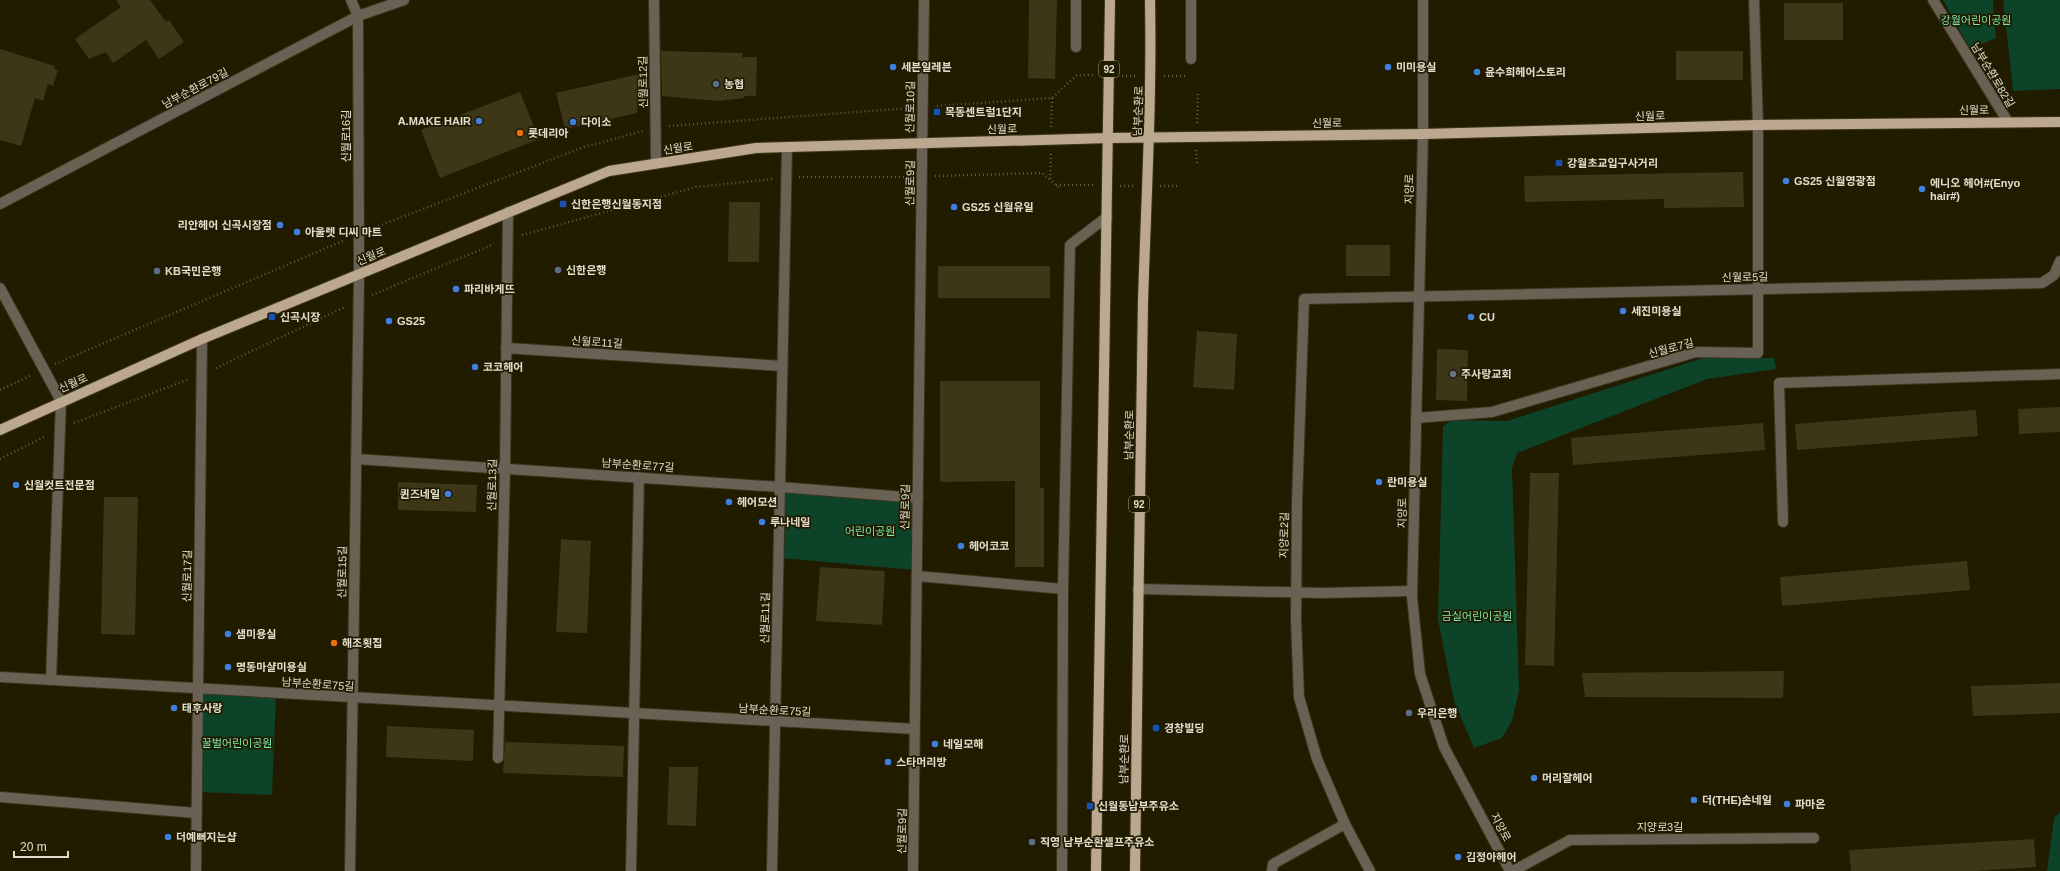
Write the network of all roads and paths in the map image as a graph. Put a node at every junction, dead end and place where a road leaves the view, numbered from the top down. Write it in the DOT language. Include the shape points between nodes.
graph roads {
  1 [pos="351,0"];
  2 [pos="404,0"];
  3 [pos="654,0"];
  4 [pos="924,0"];
  5 [pos="1076,0"];
  6 [pos="1110,0"];
  7 [pos="1150,0"];
  8 [pos="1191,0"];
  9 [pos="1423,0"];
  10 [pos="1754,0"];
  11 [pos="1933,0"];
  12 [pos="358,16"];
  13 [pos="1076,47"];
  14 [pos="1191,59"];
  15 [pos="1078,75"];
  16 [pos="1109,76"];
  17 [pos="1151,76"];
  18 [pos="1187,76"];
  19 [pos="2008,122"];
  20 [pos="2060,122"];
  21 [pos="1758,125"];
  22 [pos="1423,134"];
  23 [pos="1148,137"];
  24 [pos="1109,138"];
  25 [pos="922,143"];
  26 [pos="787,147"];
  27 [pos="656,163"];
  28 [pos="786,177"];
  29 [pos="922,177"];
  30 [pos="1060,188"];
  31 [pos="0,204"];
  32 [pos="508,212"];
  33 [pos="1107,216"];
  34 [pos="508,238"];
  35 [pos="2060,261"];
  36 [pos="359,274"];
  37 [pos="0,288"];
  38 [pos="1757,288"];
  39 [pos="1419,298"];
  40 [pos="358,301"];
  41 [pos="202,339"];
  42 [pos="506,348"];
  43 [pos="782,366"];
  44 [pos="204,374"];
  45 [pos="2060,374"];
  46 [pos="61,401"];
  47 [pos="1416,418"];
  48 [pos="60,428"];
  49 [pos="0,430"];
  50 [pos="0,459"];
  51 [pos="356,459"];
  52 [pos="505,469"];
  53 [pos="639,477"];
  54 [pos="780,487"];
  55 [pos="918,498"];
  56 [pos="1783,522"];
  57 [pos="917,576"];
  58 [pos="1063,589"];
  59 [pos="1138,589"];
  60 [pos="1296,591"];
  61 [pos="1412,591"];
  62 [pos="0,677"];
  63 [pos="51,680"];
  64 [pos="198,687"];
  65 [pos="352,698"];
  66 [pos="498,706"];
  67 [pos="634,714"];
  68 [pos="775,722"];
  69 [pos="915,729"];
  70 [pos="498,758"];
  71 [pos="0,797"];
  72 [pos="196,813"];
  73 [pos="1345,824"];
  74 [pos="1814,838"];
  75 [pos="196,871"];
  76 [pos="350,871"];
  77 [pos="631,871"];
  78 [pos="772,871"];
  79 [pos="913,871"];
  80 [pos="1062,871"];
  81 [pos="1096,871"];
  82 [pos="1135,871"];
  83 [pos="1272,871"];
  84 [pos="1370,871"];
  85 [pos="1512,871"];
  1 -- 12 [label="street, 신월로16길"];
  2 -- 12 [label="street, 남부순환로79길"];
  3 -- 27 [label="street, 신월로12길"];
  4 -- 25 [label="street, 신월로10길"];
  5 -- 13 [label="street"];
  6 -- 16 [label="main road, 92"];
  7 -- 17 [label="main road, 남부순환로 / 92"];
  8 -- 14 [label="street"];
  9 -- 22 [label="street, 지양로"];
  10 -- 21 [label="street, 신월로7길"];
  11 -- 19 [label="street, 남부순환로82길"];
  12 -- 31 [label="street, 남부순환로79길"];
  12 -- 36 [label="street, 신월로16길"];
  15 -- 16 [label="path"];
  16 -- 17 [label="path"];
  16 -- 24 [label="main road, 92"];
  17 -- 18 [label="path"];
  17 -- 23 [label="main road, 남부순환로 / 92"];
  19 -- 20 [label="main road, 신월로"];
  19 -- 21 [label="main road, 신월로"];
  21 -- 22 [label="main road, 신월로"];
  21 -- 38 [label="street, 신월로7길"];
  22 -- 23 [label="main road, 신월로"];
  22 -- 39 [label="street, 지양로"];
  23 -- 24 [label="main road, 신월로"];
  23 -- 59 [label="main road, 남부순환로 / 92"];
  24 -- 25 [label="main road, 신월로"];
  24 -- 33 [label="main road, 92"];
  25 -- 26 [label="main road, 신월로"];
  25 -- 29 [label="street, 신월로9길"];
  26 -- 27 [label="main road, 신월로" via="756,148"];
  26 -- 28 [label="street, 신월로11길"];
  27 -- 32 [label="main road, 신월로" via="609,171"];
  28 -- 29 [label="path"];
  28 -- 34 [label="path" via="696,187"];
  28 -- 43 [label="street, 신월로11길"];
  29 -- 30 [label="path" via="1042,173"];
  29 -- 55 [label="street, 신월로9길"];
  32 -- 34 [label="street, 신월로13길"];
  32 -- 36 [label="main road, 신월로"];
  33 -- 58 [label="street" via="1070,245"];
  33 -- 81 [label="main road, 92"];
  34 -- 40 [label="path"];
  34 -- 42 [label="street, 신월로13길"];
  35 -- 38 [label="street, 신월로5길" via="2054,275 2042,283"];
  36 -- 40 [label="street, 신월로15길"];
  36 -- 41 [label="main road, 신월로"];
  37 -- 46 [label="street"];
  38 -- 39 [label="street, 신월로5길"];
  38 -- 47 [label="street, 신월로7길" via="1758,353 1696,352 1492,412"];
  39 -- 47 [label="street, 지양로"];
  39 -- 60 [label="street, 지양로2길" via="1304,299"];
  40 -- 44 [label="path"];
  40 -- 51 [label="street, 신월로15길"];
  41 -- 44 [label="street, 신월로17길"];
  41 -- 46 [label="main road, 신월로"];
  42 -- 43 [label="street, 신월로11길"];
  42 -- 52 [label="street, 신월로13길"];
  43 -- 54 [label="street, 신월로11길"];
  44 -- 48 [label="path"];
  44 -- 64 [label="street, 신월로17길"];
  45 -- 56 [label="street" via="1779,383"];
  46 -- 48 [label="street"];
  46 -- 49 [label="main road, 신월로"];
  47 -- 61 [label="street, 지양로"];
  48 -- 50 [label="path"];
  48 -- 63 [label="street"];
  51 -- 52 [label="street, 남부순환로77길"];
  51 -- 65 [label="street, 신월로15길"];
  52 -- 53 [label="street, 남부순환로77길"];
  52 -- 66 [label="street, 신월로13길"];
  53 -- 54 [label="street, 남부순환로77길"];
  53 -- 67 [label="street"];
  54 -- 55 [label="street, 남부순환로77길"];
  54 -- 68 [label="street, 신월로11길"];
  55 -- 57 [label="street, 신월로9길"];
  57 -- 58 [label="street"];
  57 -- 69 [label="street, 신월로9길"];
  58 -- 80 [label="street"];
  59 -- 60 [label="street"];
  59 -- 82 [label="main road, 남부순환로 / 92"];
  60 -- 61 [label="street"];
  60 -- 73 [label="street, 지양로2길" via="1299,697 1317,759"];
  61 -- 85 [label="street, 지양로" via="1420,674 1444,747"];
  62 -- 63 [label="street, 남부순환로75길"];
  63 -- 64 [label="street, 남부순환로75길"];
  64 -- 65 [label="street, 남부순환로75길"];
  64 -- 72 [label="street, 신월로17길"];
  65 -- 66 [label="street, 남부순환로75길"];
  65 -- 76 [label="street, 신월로15길"];
  66 -- 67 [label="street, 남부순환로75길"];
  66 -- 70 [label="street, 신월로13길"];
  67 -- 68 [label="street, 남부순환로75길"];
  67 -- 77 [label="street"];
  68 -- 69 [label="street, 남부순환로75길"];
  68 -- 78 [label="street, 신월로11길"];
  69 -- 79 [label="street, 신월로9길"];
  71 -- 72 [label="street"];
  72 -- 75 [label="street, 신월로17길"];
  73 -- 83 [label="street" via="1273,864"];
  73 -- 84 [label="street, 지양로2길"];
  74 -- 85 [label="street, 지양로3길" via="1570,840"];
}
